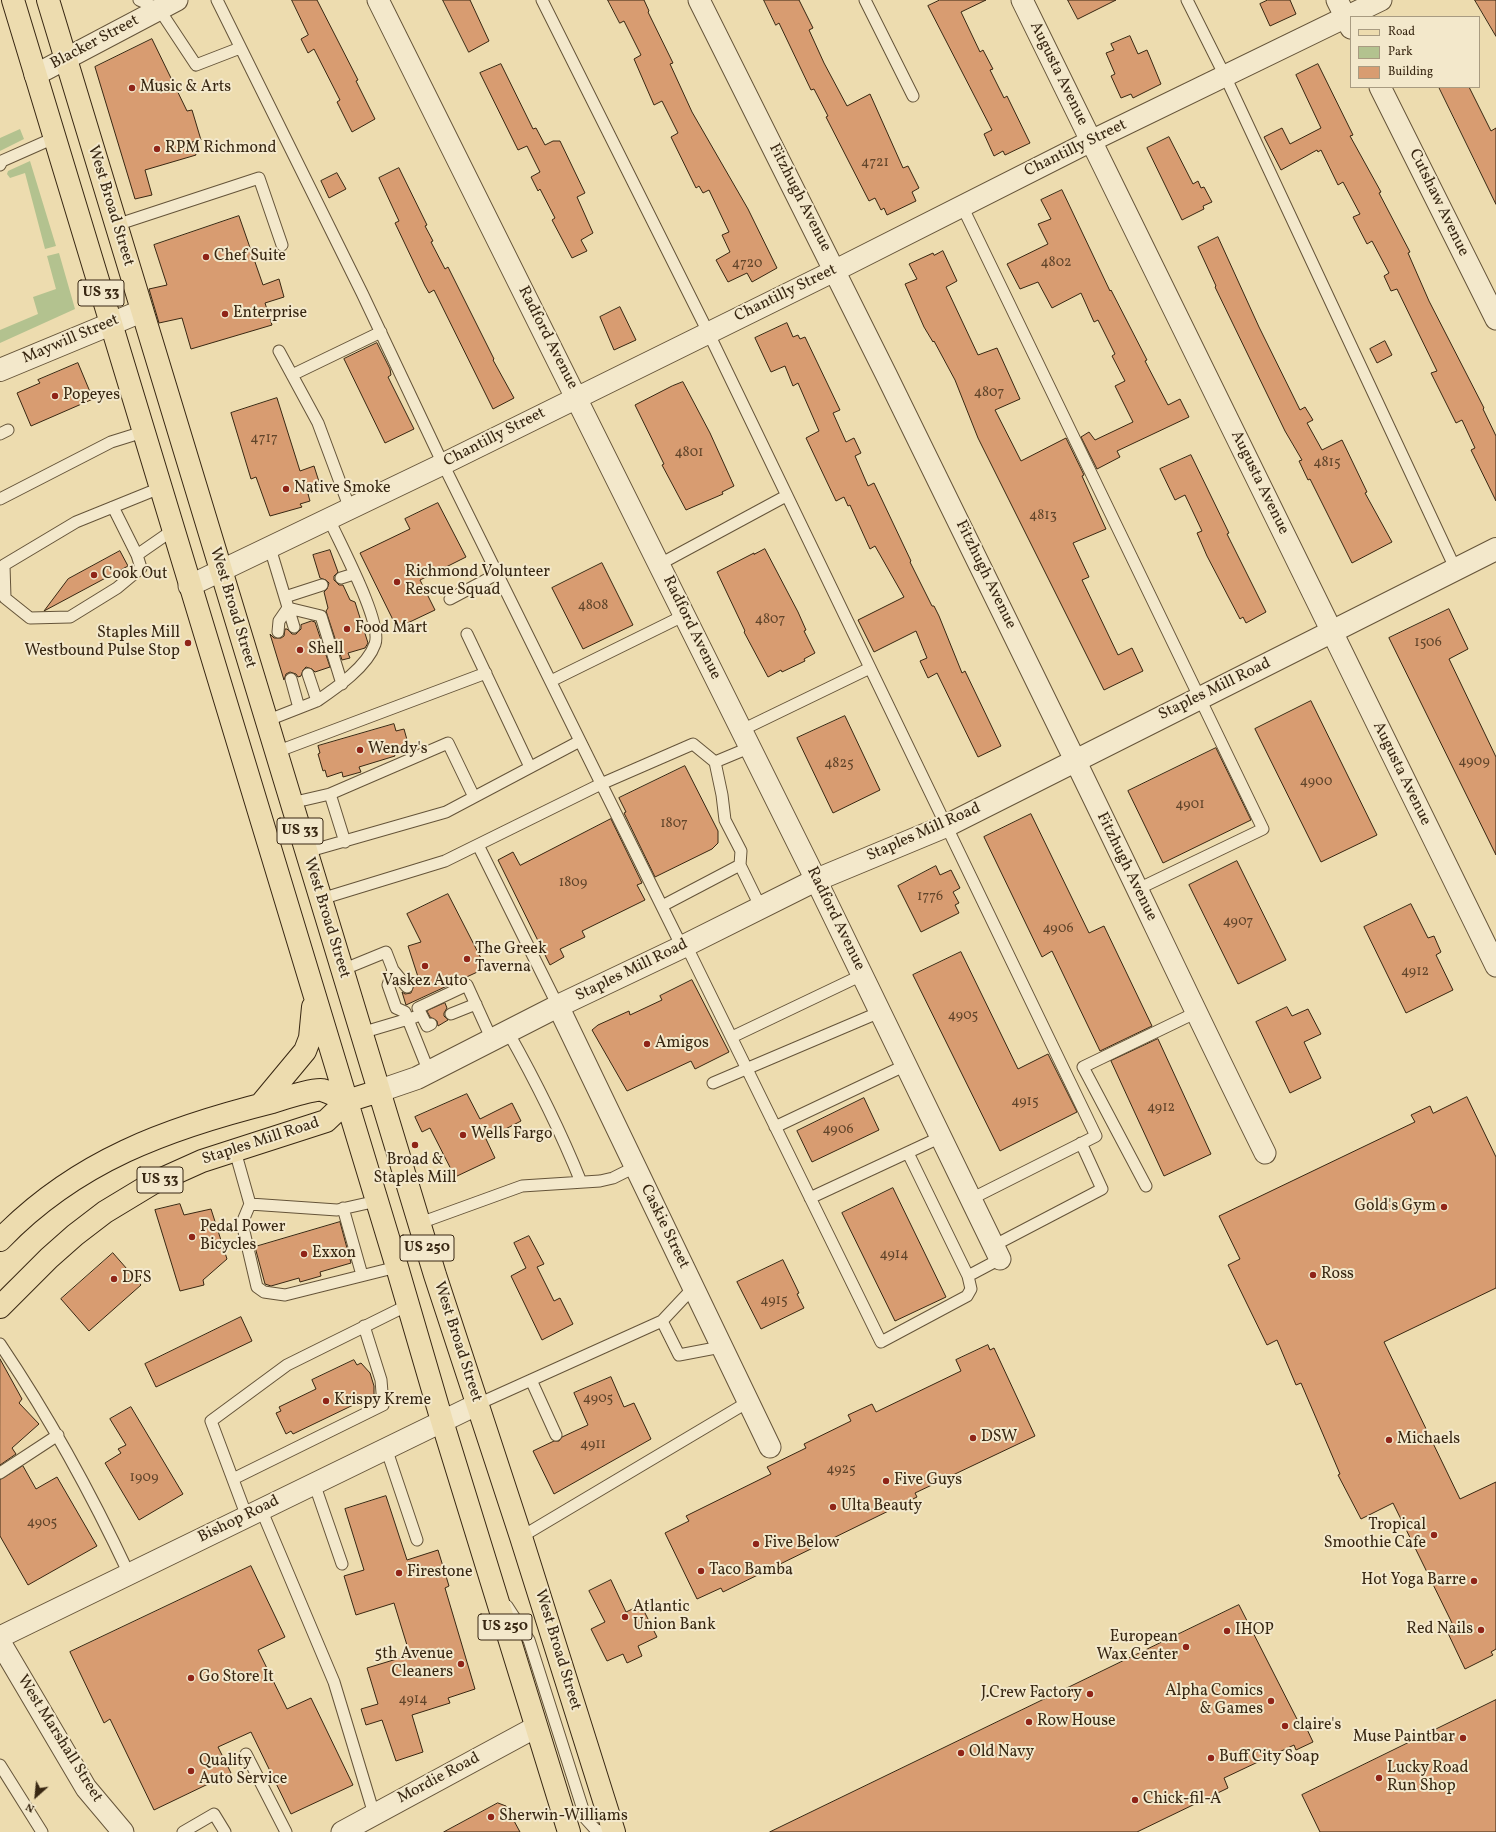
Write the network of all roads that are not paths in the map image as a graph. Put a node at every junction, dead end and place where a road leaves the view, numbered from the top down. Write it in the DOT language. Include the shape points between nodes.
graph roads {
  1 [pos="13,0"];
  2 [pos="48,0"];
  3 [pos="139,0"];
  4 [pos="217,0"];
  5 [pos="378,0"];
  6 [pos="542,0"];
  7 [pos="699,0"];
  8 [pos="865,0"];
  9 [pos="1022,0"];
  10 [pos="1187,0"];
  11 [pos="1381,0"];
  12 [pos="168,4"];
  13 [pos="1345,15"];
  14 [pos="240,48"];
  15 [pos="66,58"];
  16 [pos="36,75"];
  17 [pos="1225,76"];
  18 [pos="1380,88"];
  19 [pos="913,96"];
  20 [pos="54,138"];
  21 [pos="1091,141"];
  22 [pos="0,165"];
  23 [pos="962,206"];
  24 [pos="116,225"];
  25 [pos="282,245"];
  26 [pos="836,270"];
  27 [pos="142,311"];
  28 [pos="1496,319"];
  29 [pos="110,324"];
  30 [pos="380,332"];
  31 [pos="708,332"];
  32 [pos="279,351"];
  33 [pos="0,370"];
  34 [pos="292,375"];
  35 [pos="577,397"];
  36 [pos="143,432"];
  37 [pos="443,464"];
  38 [pos="160,488"];
  39 [pos="786,496"];
  40 [pos="0,499"];
  41 [pos="113,507"];
  42 [pos="350,509"];
  43 [pos="329,519"];
  44 [pos="173,530"];
  45 [pos="270,548"];
  46 [pos="1496,550"];
  47 [pos="137,555"];
  48 [pos="660,564"];
  49 [pos="1456,570"];
  50 [pos="221,571"];
  51 [pos="2,573"];
  52 [pos="354,574"];
  53 [pos="497,574"];
  54 [pos="341,578"];
  55 [pos="189,586"];
  56 [pos="322,586"];
  57 [pos="450,598"];
  58 [pos="287,602"];
  59 [pos="685,615"];
  60 [pos="294,627"];
  61 [pos="278,632"];
  62 [pos="1331,632"];
  63 [pos="467,634"];
  64 [pos="870,668"];
  65 [pos="486,673"];
  66 [pos="308,674"];
  67 [pos="291,679"];
  68 [pos="551,682"];
  69 [pos="342,684"];
  70 [pos="1199,698"];
  71 [pos="317,701"];
  72 [pos="299,708"];
  73 [pos="266,720"];
  74 [pos="746,739"];
  75 [pos="580,741"];
  76 [pos="276,752"];
  77 [pos="1075,760"];
  78 [pos="715,762"];
  79 [pos="530,767"];
  80 [pos="601,784"];
  81 [pos="330,794"];
  82 [pos="474,797"];
  83 [pos="291,803"];
  84 [pos="946,826"];
  85 [pos="345,842"];
  86 [pos="478,845"];
  87 [pos="306,852"];
  88 [pos="740,865"];
  89 [pos="816,880"];
  90 [pos="1138,889"];
  91 [pos="321,899"];
  92 [pos="662,906"];
  93 [pos="761,908"];
  94 [pos="684,946"];
  95 [pos="1496,966"];
  96 [pos="342,970"];
  97 [pos="393,970"];
  98 [pos="862,975"];
  99 [pos="407,987"];
  100 [pos="314,994"];
  101 [pos="476,1004"];
  102 [pos="558,1006"];
  103 [pos="408,1012"];
  104 [pos="880,1012"];
  105 [pos="1195,1013"];
  106 [pos="451,1014"];
  107 [pos="421,1015"];
  108 [pos="431,1024"];
  109 [pos="361,1032"];
  110 [pos="500,1036"];
  111 [pos="732,1037"];
  112 [pos="906,1065"];
  113 [pos="747,1068"];
  114 [pos="429,1072"];
  115 [pos="713,1083"];
  116 [pos="379,1091"];
  117 [pos="347,1101"];
  118 [pos="261,1104"];
  119 [pos="775,1127"];
  120 [pos="941,1137"];
  121 [pos="1081,1143"];
  122 [pos="235,1151"];
  123 [pos="908,1153"];
  124 [pos="1266,1153"];
  125 [pos="635,1167"];
  126 [pos="581,1182"];
  127 [pos="1146,1186"];
  128 [pos="810,1198"];
  129 [pos="971,1200"];
  130 [pos="377,1201"];
  131 [pos="250,1204"];
  132 [pos="343,1208"];
  133 [pos="420,1224"];
  134 [pos="0,1240"];
  135 [pos="997,1252"];
  136 [pos="397,1267"];
  137 [pos="362,1275"];
  138 [pos="968,1276"];
  139 [pos="693,1288"];
  140 [pos="408,1305"];
  141 [pos="0,1307"];
  142 [pos="662,1321"];
  143 [pos="364,1326"];
  144 [pos="0,1344"];
  145 [pos="721,1348"];
  146 [pos="531,1380"];
  147 [pos="748,1402"];
  148 [pos="478,1404"];
  149 [pos="442,1421"];
  150 [pos="58,1435"];
  151 [pos="556,1435"];
  152 [pos="770,1447"];
  153 [pos="386,1448"];
  154 [pos="0,1473"];
  155 [pos="232,1479"];
  156 [pos="314,1483"];
  157 [pos="254,1513"];
  158 [pos="521,1537"];
  159 [pos="417,1540"];
  160 [pos="342,1564"];
  161 [pos="129,1574"];
  162 [pos="491,1582"];
  163 [pos="0,1637"];
  164 [pos="0,1642"];
  165 [pos="536,1727"];
  166 [pos="246,1754"];
  167 [pos="0,1766"];
  168 [pos="374,1814"];
  169 [pos="42,1832"];
  170 [pos="123,1832"];
  171 [pos="183,1832"];
  172 [pos="225,1832"];
  173 [pos="286,1832"];
  174 [pos="342,1832"];
  175 [pos="569,1832"];
  176 [pos="610,1832"];
  1 -- 16 [label="main road, West Broad Street / US 33"];
  2 -- 15 [label="main road, West Broad Street / US 33"];
  3 -- 12 [label="lane"];
  4 -- 14 [label="lane"];
  5 -- 35 [label="street, Radford Avenue"];
  6 -- 31 [label="lane"];
  7 -- 26 [label="street, Fitzhugh Avenue"];
  8 -- 19 [label="lane"];
  9 -- 21 [label="street, Augusta Avenue"];
  10 -- 17 [label="lane"];
  11 -- 13 [label="street, Chantilly Street"];
  12 -- 14 [label="lane" via="196,64"];
  12 -- 15 [label="street, Blacker Street"];
  13 -- 17 [label="street, Chantilly Street"];
  14 -- 30 [label="lane"];
  15 -- 16 [label="street, Blacker Street"];
  15 -- 24 [label="main road, West Broad Street / US 33"];
  16 -- 20 [label="main road, West Broad Street / US 33"];
  17 -- 21 [label="street, Chantilly Street"];
  17 -- 49 [label="lane"];
  18 -- 28 [label="street, Cutshaw Avenue"];
  20 -- 22 [label="lane" via="2,161"];
  20 -- 29 [label="main road, West Broad Street / US 33"];
  21 -- 23 [label="street, Chantilly Street"];
  21 -- 62 [label="street, Augusta Avenue"];
  23 -- 26 [label="street, Chantilly Street"];
  23 -- 70 [label="lane"];
  24 -- 25 [label="lane" via="259,178"];
  24 -- 27 [label="main road, West Broad Street / US 33"];
  26 -- 31 [label="street, Chantilly Street"];
  26 -- 77 [label="street, Fitzhugh Avenue"];
  27 -- 29 [label="street, Maywill Street"];
  27 -- 50 [label="main road, West Broad Street / US 33"];
  29 -- 33 [label="street, Maywill Street"];
  29 -- 36 [label="main road, West Broad Street / US 33"];
  30 -- 34 [label="lane"];
  30 -- 37 [label="lane"];
  31 -- 35 [label="street, Chantilly Street"];
  31 -- 39 [label="lane"];
  32 -- 34 [label="lane"];
  34 -- 42 [label="lane" via="318,423"];
  35 -- 37 [label="street, Chantilly Street"];
  35 -- 48 [label="street, Radford Avenue"];
  36 -- 38 [label="main road, West Broad Street / US 33"];
  36 -- 40 [label="lane" via="111,442"];
  37 -- 42 [label="street, Chantilly Street"];
  37 -- 53 [label="lane"];
  38 -- 41 [label="lane"];
  38 -- 44 [label="main road, West Broad Street / US 33"];
  39 -- 48 [label="lane"];
  39 -- 64 [label="lane"];
  41 -- 47 [label="lane"];
  41 -- 51 [label="lane" via="76,522 4,565"];
  42 -- 43 [label="street, Chantilly Street"];
  43 -- 45 [label="street, Chantilly Street"];
  43 -- 52 [label="lane"];
  44 -- 47 [label="lane"];
  44 -- 55 [label="main road, West Broad Street / US 33"];
  45 -- 50 [label="street, Chantilly Street"];
  45 -- 58 [label="lane"];
  46 -- 49 [label="street, Staples Mill Road"];
  47 -- 51 [label="lane" via="141,568 117,588 70,618 30,618 5,598"];
  48 -- 59 [label="street, Radford Avenue"];
  49 -- 62 [label="street, Staples Mill Road"];
  50 -- 55 [label="street, Chantilly Street"];
  50 -- 73 [label="main road, West Broad Street / US 33"];
  52 -- 54 [label="lane"];
  52 -- 69 [label="lane" via="373,616 376,643 361,666"];
  53 -- 57 [label="lane"];
  53 -- 68 [label="lane"];
  55 -- 100 [label="main road, West Broad Street / US 33"];
  56 -- 58 [label="lane"];
  58 -- 60 [label="lane"];
  58 -- 61 [label="lane" via="279,621"];
  58 -- 69 [label="lane" via="320,616"];
  59 -- 68 [label="lane"];
  59 -- 74 [label="street, Radford Avenue"];
  62 -- 70 [label="street, Staples Mill Road"];
  62 -- 95 [label="street, Augusta Avenue"];
  63 -- 65 [label="lane"];
  64 -- 74 [label="lane"];
  64 -- 84 [label="lane"];
  65 -- 76 [label="lane"];
  65 -- 79 [label="lane"];
  66 -- 71 [label="lane"];
  67 -- 72 [label="lane"];
  68 -- 75 [label="lane"];
  69 -- 71 [label="lane"];
  70 -- 77 [label="street, Staples Mill Road"];
  70 -- 90 [label="lane" via="1263,829"];
  71 -- 72 [label="lane"];
  72 -- 73 [label="lane"];
  73 -- 76 [label="main road, West Broad Street / US 33"];
  74 -- 78 [label="lane"];
  74 -- 89 [label="street, Radford Avenue"];
  75 -- 79 [label="lane"];
  75 -- 80 [label="lane"];
  76 -- 83 [label="main road, West Broad Street / US 33"];
  77 -- 84 [label="street, Staples Mill Road"];
  77 -- 90 [label="street, Fitzhugh Avenue"];
  78 -- 80 [label="lane" via="693,744"];
  78 -- 88 [label="lane" via="725,820 741,852"];
  79 -- 82 [label="lane"];
  80 -- 86 [label="lane"];
  80 -- 92 [label="lane"];
  81 -- 82 [label="lane" via="448,743"];
  81 -- 83 [label="lane"];
  81 -- 85 [label="lane"];
  82 -- 85 [label="lane" via="446,812"];
  83 -- 87 [label="main road, West Broad Street / US 33"];
  84 -- 89 [label="street, Staples Mill Road"];
  84 -- 121 [label="lane" via="1096,1136"];
  85 -- 87 [label="lane"];
  86 -- 91 [label="lane" via="445,861"];
  86 -- 102 [label="lane"];
  87 -- 91 [label="main road, West Broad Street / US 33"];
  88 -- 92 [label="lane"];
  88 -- 93 [label="lane"];
  89 -- 93 [label="street, Staples Mill Road"];
  89 -- 98 [label="street, Radford Avenue"];
  90 -- 105 [label="street, Fitzhugh Avenue"];
  91 -- 96 [label="main road, West Broad Street / US 33"];
  92 -- 94 [label="lane"];
  93 -- 94 [label="street, Staples Mill Road"];
  94 -- 102 [label="street, Staples Mill Road"];
  94 -- 111 [label="lane"];
  96 -- 97 [label="lane" via="386,952"];
  96 -- 109 [label="main road, West Broad Street / US 33"];
  97 -- 99 [label="lane"];
  97 -- 103 [label="lane" via="388,985 396,1008"];
  98 -- 104 [label="street, Radford Avenue"];
  98 -- 111 [label="lane"];
  100 -- 117 [label="main road, West Broad Street / US 250"];
  100 -- 118 [label="main road, US 33" via="310,1038 305,1051"];
  101 -- 106 [label="lane"];
  101 -- 107 [label="lane" via="467,985 418,1008"];
  101 -- 110 [label="lane"];
  102 -- 110 [label="street, Staples Mill Road"];
  102 -- 125 [label="street, Caskie Street"];
  103 -- 107 [label="lane"];
  103 -- 109 [label="lane"];
  103 -- 114 [label="lane"];
  104 -- 112 [label="street, Radford Avenue"];
  104 -- 113 [label="lane"];
  105 -- 124 [label="street, Fitzhugh Avenue"];
  105 -- 127 [label="lane" via="1083,1067"];
  107 -- 108 [label="lane" via="427,1026"];
  109 -- 116 [label="main road, West Broad Street / US 33"];
  110 -- 114 [label="street, Staples Mill Road"];
  110 -- 126 [label="lane" via="531,1072"];
  111 -- 113 [label="lane"];
  112 -- 119 [label="lane"];
  112 -- 120 [label="street, Radford Avenue"];
  113 -- 115 [label="lane"];
  113 -- 119 [label="lane"];
  114 -- 116 [label="street, Staples Mill Road"];
  116 -- 117 [label="main road, Staples Mill Road / US 33"];
  116 -- 133 [label="main road, West Broad Street / US 250"];
  117 -- 118 [label="main road, Staples Mill Road" via="320,1089"];
  117 -- 122 [label="main road, Staples Mill Road / US 33" via="326,1121"];
  117 -- 130 [label="main road, West Broad Street / US 250"];
  118 -- 134 [label="main road, Staples Mill Road / US 33" via="161,1135 109,1158 45,1199"];
  119 -- 128 [label="lane"];
  120 -- 123 [label="lane"];
  120 -- 129 [label="street, Radford Avenue"];
  121 -- 129 [label="lane"];
  121 -- 135 [label="lane" via="1102,1189"];
  122 -- 131 [label="lane"];
  122 -- 141 [label="main road, Staples Mill Road / US 33" via="176,1172 105,1212 49,1258"];
  123 -- 128 [label="lane"];
  123 -- 138 [label="lane"];
  125 -- 126 [label="lane" via="613,1178"];
  125 -- 139 [label="street, Caskie Street"];
  126 -- 133 [label="lane" via="522,1186"];
  128 -- 138 [label="lane" via="881,1342 967,1296 971,1289"];
  129 -- 135 [label="street, Radford Avenue"];
  130 -- 132 [label="lane"];
  130 -- 136 [label="main road, West Broad Street / US 250"];
  131 -- 132 [label="lane"];
  131 -- 137 [label="lane" via="242,1223 257,1287 264,1292 285,1295"];
  132 -- 137 [label="lane"];
  133 -- 148 [label="main road, West Broad Street / US 250"];
  135 -- 138 [label="lane"];
  136 -- 137 [label="lane"];
  136 -- 140 [label="main road, West Broad Street / US 250"];
  139 -- 142 [label="lane"];
  139 -- 145 [label="street, Caskie Street"];
  140 -- 143 [label="lane"];
  140 -- 149 [label="main road, West Broad Street / US 250"];
  142 -- 145 [label="lane" via="679,1355"];
  142 -- 146 [label="lane"];
  143 -- 155 [label="lane" via="287,1365 211,1421"];
  143 -- 155 [label="lane" via="381,1380 383,1405"];
  144 -- 150 [label="lane"];
  145 -- 147 [label="street, Caskie Street"];
  146 -- 148 [label="lane"];
  146 -- 151 [label="lane"];
  147 -- 152 [label="street, Caskie Street"];
  147 -- 158 [label="lane"];
  148 -- 149 [label="street, Bishop Road"];
  148 -- 158 [label="main road, West Broad Street / US 250"];
  149 -- 153 [label="street, Bishop Road"];
  149 -- 162 [label="main road, West Broad Street / US 250"];
  150 -- 154 [label="lane"];
  150 -- 161 [label="lane" via="97,1505"];
  153 -- 156 [label="street, Bishop Road"];
  153 -- 159 [label="lane"];
  155 -- 157 [label="lane"];
  156 -- 157 [label="street, Bishop Road"];
  156 -- 160 [label="lane"];
  157 -- 161 [label="street, Bishop Road"];
  157 -- 168 [label="lane" via="334,1682"];
  158 -- 176 [label="main road, West Broad Street / US 250"];
  161 -- 163 [label="street, Bishop Road"];
  162 -- 165 [label="main road, West Broad Street / US 250"];
  162 -- 176 [label="lane" via="529,1640 586,1819 595,1829"];
  164 -- 170 [label="street, West Marshall Street" via="86,1788"];
  165 -- 168 [label="street, Mordie Road"];
  165 -- 175 [label="main road, West Broad Street / US 250"];
  166 -- 173 [label="lane"];
  167 -- 169 [label="lane"];
  168 -- 174 [label="street, Mordie Road"];
  171 -- 172 [label="lane" via="214,1814"];
}
